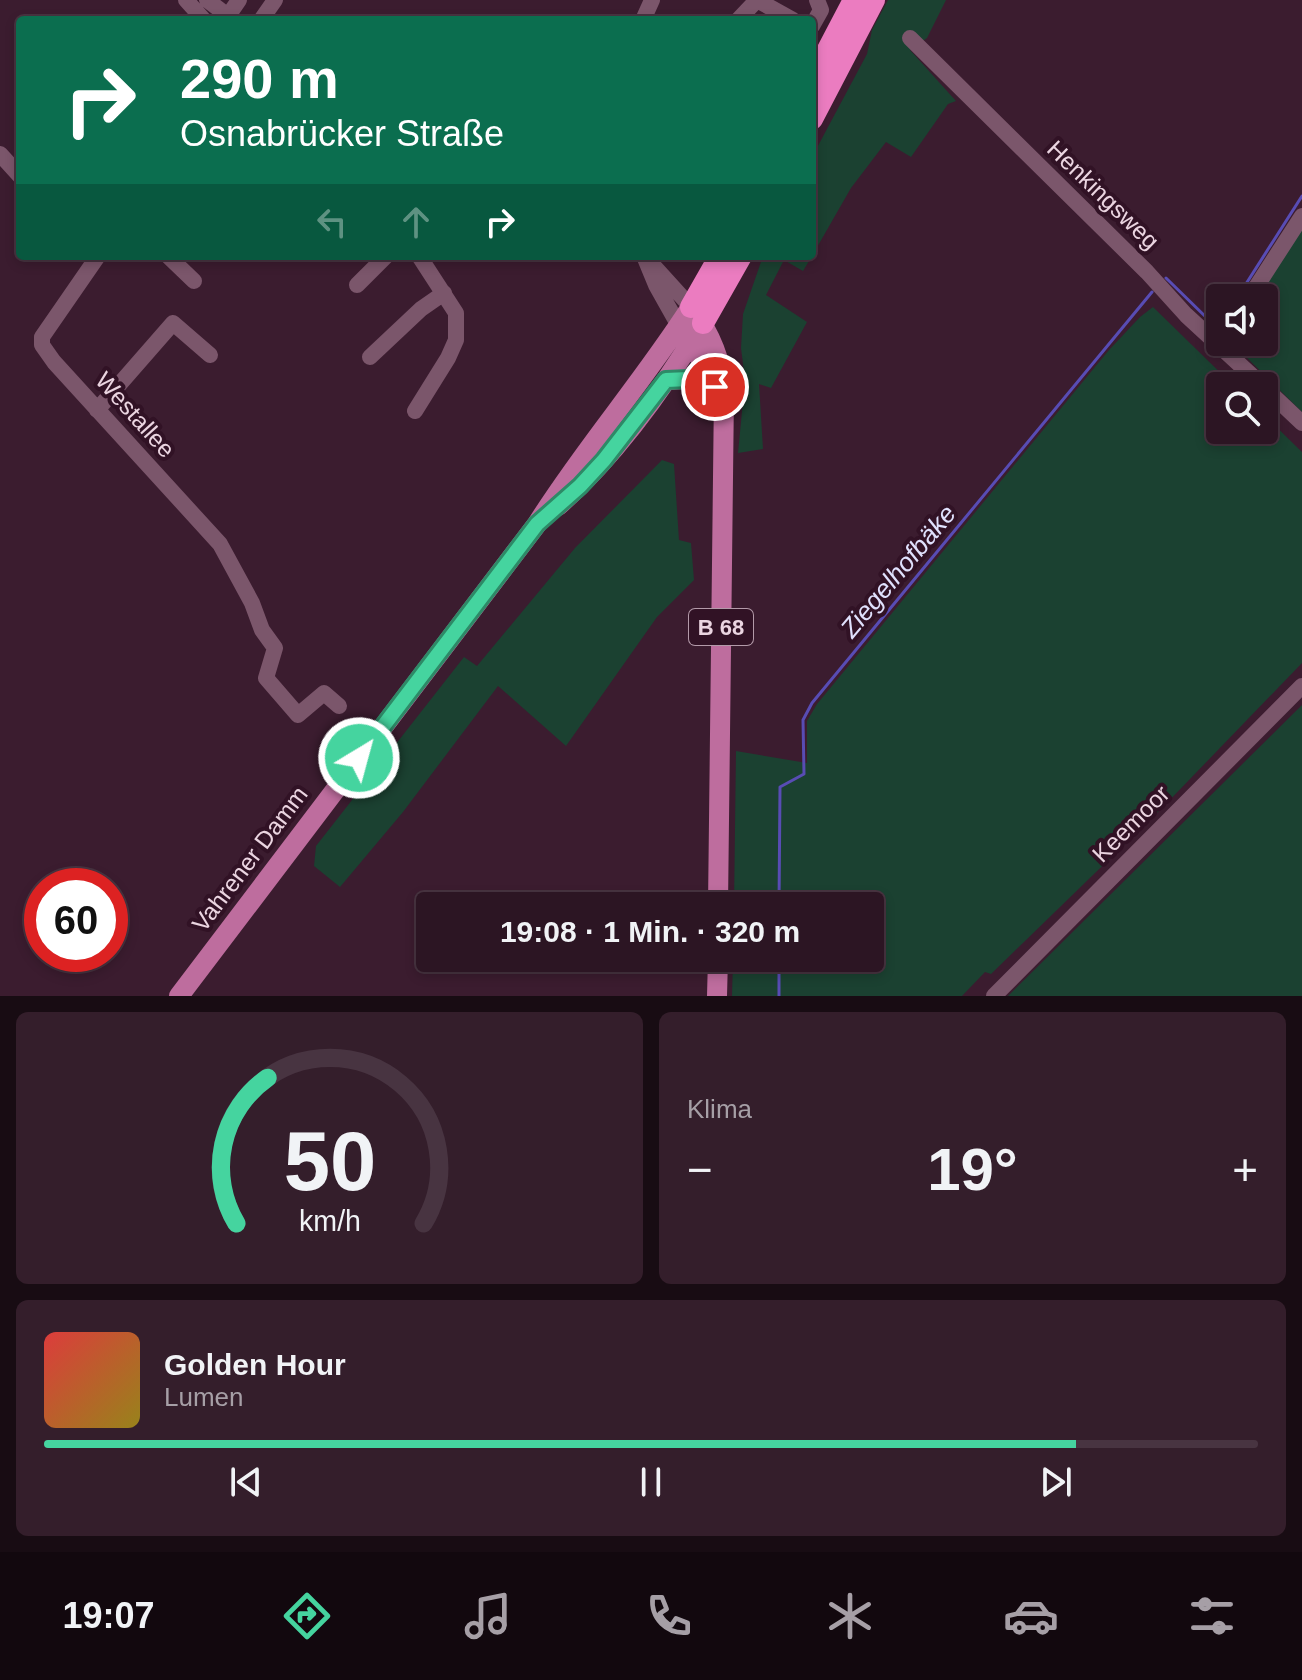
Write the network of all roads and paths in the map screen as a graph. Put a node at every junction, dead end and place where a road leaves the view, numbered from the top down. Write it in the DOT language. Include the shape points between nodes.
graph roads {
  1 [pos="186,0"];
  2 [pos="207,0"];
  3 [pos="757,0"];
  4 [pos="817,0"];
  5 [pos="854,0"];
  6 [pos="874,0"];
  7 [pos="234,3"];
  8 [pos="200,16"];
  9 [pos="742,16"];
  10 [pos="786,16"];
  11 [pos="816,19"];
  12 [pos="910,38"];
  13 [pos="816,72"];
  14 [pos="816,111"];
  15 [pos="0,154"];
  16 [pos="16,172"];
  17 [pos="1302,216"];
  18 [pos="93,260"];
  19 [pos="172,260"];
  20 [pos="382,260"];
  21 [pos="422,260"];
  22 [pos="646,260"];
  23 [pos="648,260"];
  24 [pos="718,260"];
  25 [pos="738,260"];
  26 [pos="707,280"];
  27 [pos="194,281"];
  28 [pos="669,283"];
  29 [pos="1258,284"];
  30 [pos="357,285"];
  31 [pos="444,293"];
  32 [pos="691,319"];
  33 [pos="1206,331"];
  34 [pos="690,344"];
  35 [pos="210,355"];
  36 [pos="1234,356"];
  37 [pos="370,357"];
  38 [pos="1250,372"];
  39 [pos="666,380"];
  40 [pos="715,387"];
  41 [pos="1278,400"];
  42 [pos="722,408"];
  43 [pos="97,410"];
  44 [pos="415,411"];
  45 [pos="1302,423"];
  46 [pos="537,524"];
  47 [pos="1302,686"];
  48 [pos="339,706"];
  49 [pos="718,892"];
  50 [pos="718,972"];
  51 [pos="179,996"];
  52 [pos="717,996"];
  53 [pos="994,996"];
  1 -- 8 [label="street"];
  2 -- 7 [label="street" via="228,16"];
  3 -- 9 [label="street"];
  3 -- 10 [label="street"];
  4 -- 11 [label="street" via="821,10"];
  5 -- 13 [label="highway"];
  6 -- 14 [label="highway"];
  12 -- 33 [label="street, Henkingsweg"];
  15 -- 16 [label="street"];
  17 -- 29 [label="street"];
  18 -- 43 [label="street, Westallee" via="42,337 42,345"];
  19 -- 27 [label="street"];
  20 -- 30 [label="street"];
  21 -- 31 [label="street"];
  22 -- 32 [label="street" via="656,285"];
  23 -- 28 [label="street"];
  24 -- 26 [label="highway"];
  25 -- 32 [label="highway"];
  26 -- 28 [label="street"];
  26 -- 32 [label="highway"];
  28 -- 32 [label="street"];
  31 -- 37 [label="street"];
  31 -- 44 [label="street" via="456,313 456,340"];
  32 -- 34 [label="main road, Vahrener Damm"];
  32 -- 42 [label="main road, B 68" via="721,365"];
  32 -- 46 [label="main road, Vahrener Damm"];
  34 -- 39 [label="main road, Vahrener Damm"];
  34 -- 40 [label="main road, B 68"];
  35 -- 43 [label="street" via="173,323"];
  36 -- 38 [label="street, Henkingsweg"];
  39 -- 40 [label="main road" via="689,379"];
  39 -- 46 [label="main road, Vahrener Damm" via="604,460"];
  40 -- 42 [label="main road, B 68"];
  41 -- 45 [label="street, Henkingsweg"];
  42 -- 49 [label="main road, B 68"];
  43 -- 48 [label="street, Westallee" via="220,544 275,648 266,678 298,715 324,693"];
  46 -- 51 [label="main road, Vahrener Damm"];
  47 -- 53 [label="street, Keemoor"];
  50 -- 52 [label="main road"];
}
